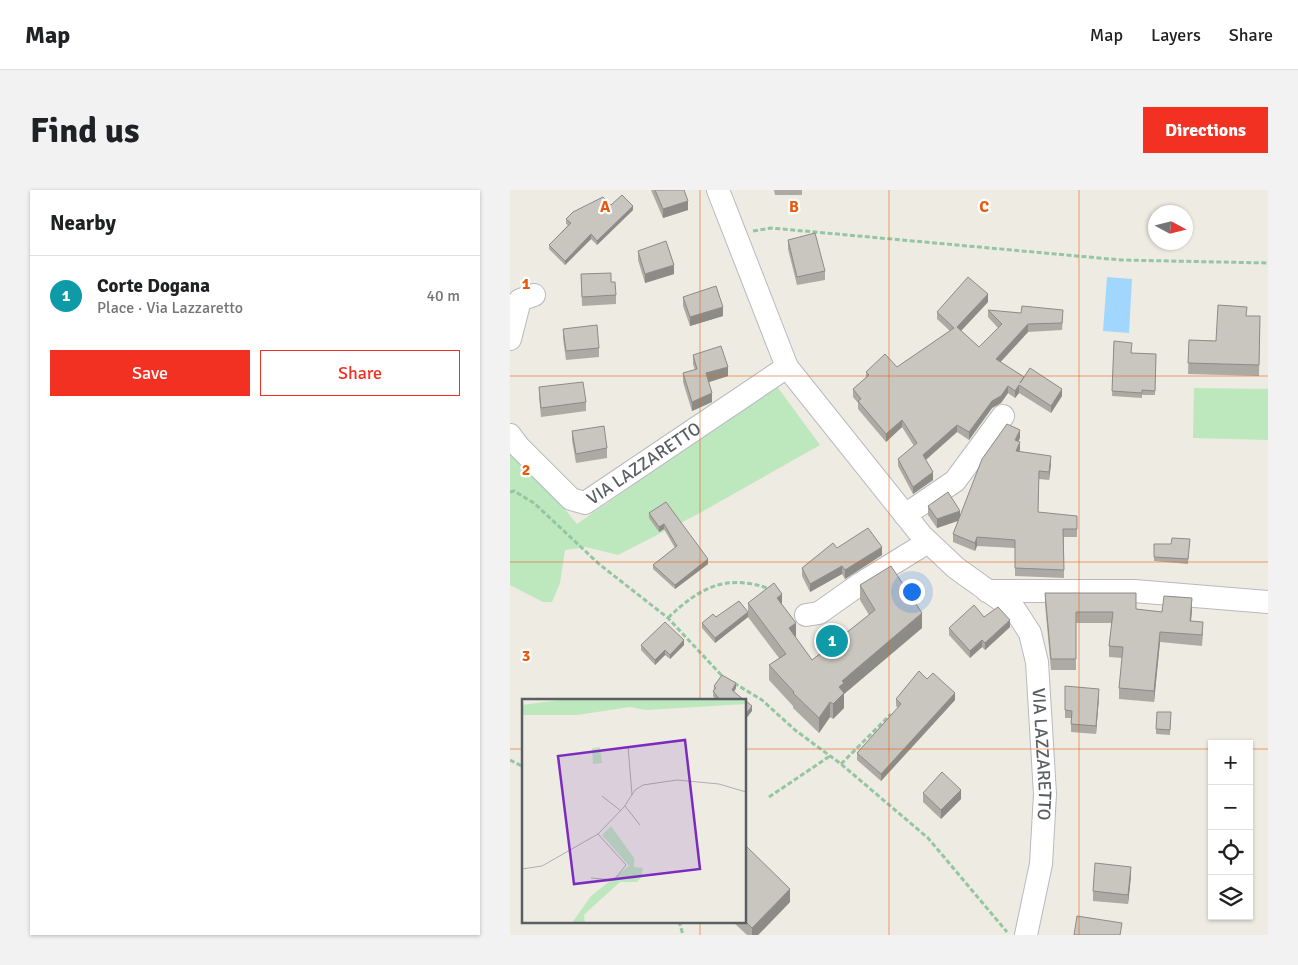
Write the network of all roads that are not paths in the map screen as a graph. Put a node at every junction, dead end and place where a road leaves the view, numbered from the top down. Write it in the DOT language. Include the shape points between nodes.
graph roads {
  1 [pos="718,190"];
  2 [pos="534,295"];
  3 [pos="510,339"];
  4 [pos="787,367"];
  5 [pos="1003,416"];
  6 [pos="510,434"];
  7 [pos="905,515"];
  8 [pos="928,542"];
  9 [pos="987,590"];
  10 [pos="1268,602"];
  11 [pos="806,615"];
  12 [pos="1026,935"];
  1 -- 4 [label="street, VIA LAZZARETTO"];
  2 -- 3 [label="street" via="520,300"];
  4 -- 6 [label="street, VIA LAZZARETTO" via="585,503 572,499"];
  4 -- 7 [label="street, VIA LAZZARETTO"];
  5 -- 7 [label="street" via="955,481"];
  7 -- 8 [label="street, VIA LAZZARETTO"];
  8 -- 9 [label="street, VIA LAZZARETTO"];
  8 -- 11 [label="street" via="819,613"];
  9 -- 10 [label="street" via="1134,591"];
  9 -- 12 [label="street, VIA LAZZARETTO" via="1015,610 1030,632 1037,662 1045,794 1041,864"];
}
